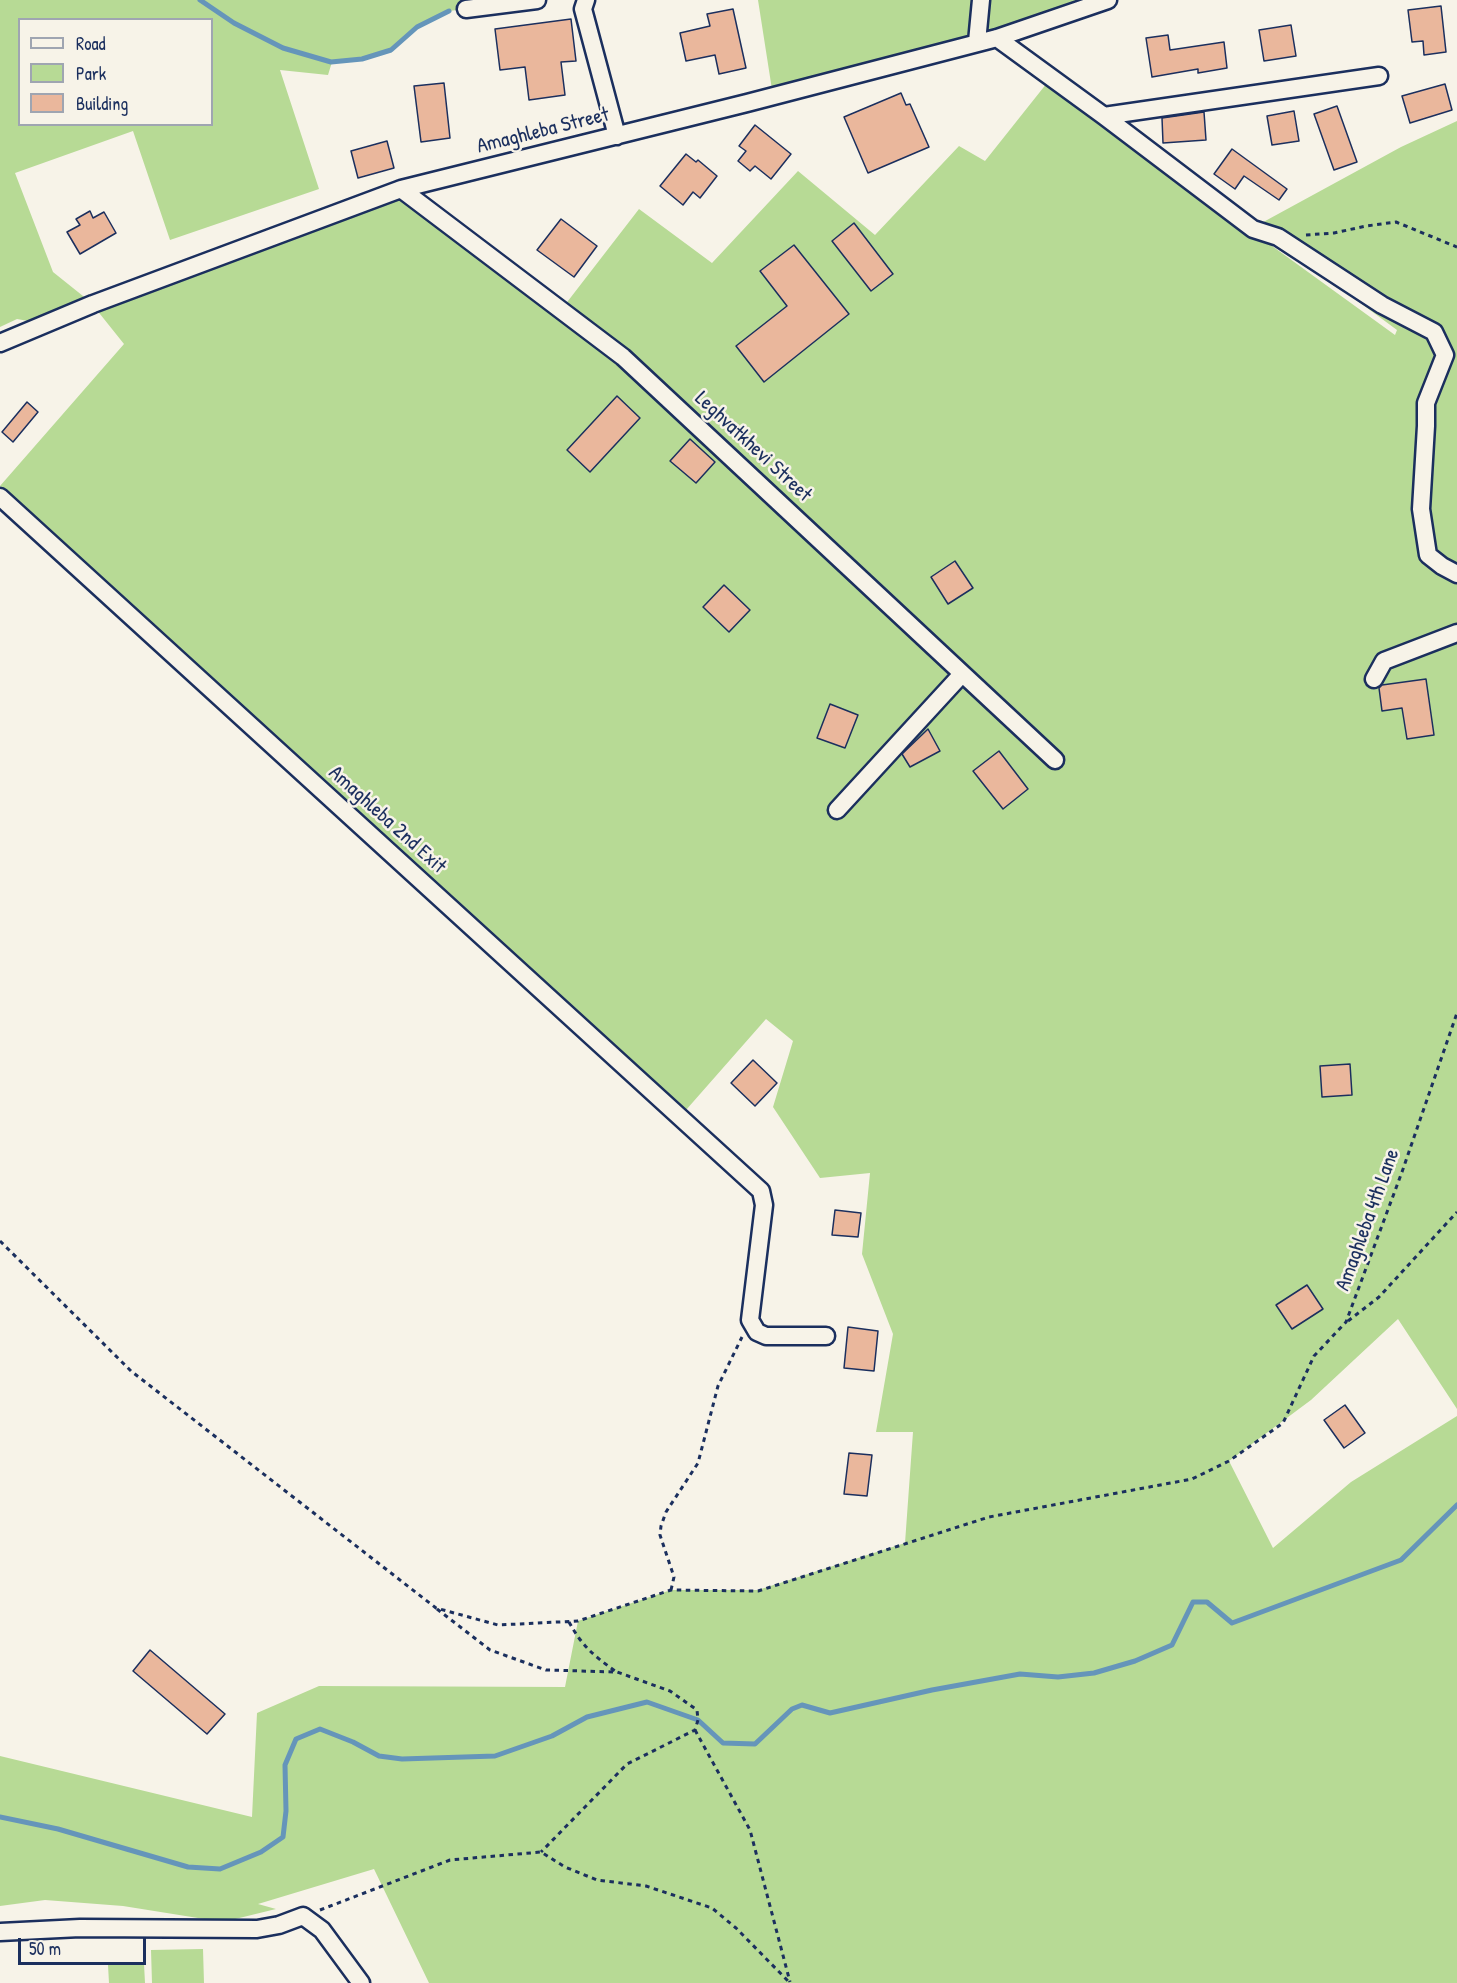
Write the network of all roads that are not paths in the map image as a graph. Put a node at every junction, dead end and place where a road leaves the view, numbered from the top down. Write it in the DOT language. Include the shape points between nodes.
graph roads {
  1 [pos="537,0"];
  2 [pos="586,0"];
  3 [pos="981,0"];
  4 [pos="1099,2"];
  5 [pos="466,9"];
  6 [pos="997,39"];
  7 [pos="977,42"];
  8 [pos="1379,76"];
  9 [pos="1104,116"];
  10 [pos="617,136"];
  11 [pos="401,189"];
  12 [pos="0,343"];
  13 [pos="0,496"];
  14 [pos="1457,574"];
  15 [pos="1457,633"];
  16 [pos="962,674"];
  17 [pos="1374,679"];
  18 [pos="1055,760"];
  19 [pos="837,810"];
  20 [pos="826,1336"];
  21 [pos="0,1932"];
  22 [pos="361,1983"];
  1 -- 5 [label="street"];
  2 -- 10 [label="street" via="583,9"];
  3 -- 7 [label="street"];
  4 -- 6 [label="street, Amaghleba Street"];
  6 -- 7 [label="street, Amaghleba Street"];
  6 -- 9 [label="street"];
  7 -- 10 [label="street, Amaghleba Street"];
  8 -- 9 [label="street"];
  9 -- 14 [label="street" via="1253,229 1278,237 1382,305 1434,332 1445,355 1426,403 1420,509 1428,555"];
  10 -- 11 [label="street, Amaghleba Street"];
  11 -- 12 [label="street, Amaghleba Street" via="93,304"];
  11 -- 16 [label="street, Leghvatkhevi Street" via="623,357"];
  13 -- 20 [label="street, Amaghleba 2nd Exit" via="761,1191 764,1205 750,1320 757,1332 766,1336"];
  15 -- 17 [label="street" via="1384,661"];
  16 -- 18 [label="street, Leghvatkhevi Street"];
  16 -- 19 [label="street"];
  21 -- 22 [label="street" via="80,1928 256,1929 303,1916 322,1930"];
}
